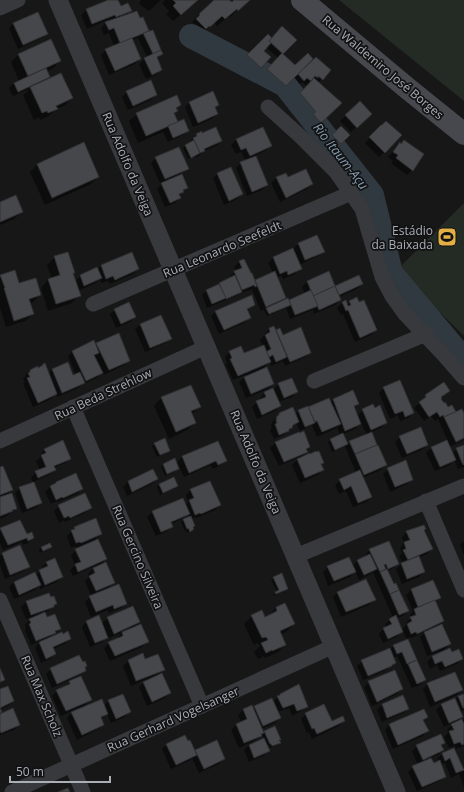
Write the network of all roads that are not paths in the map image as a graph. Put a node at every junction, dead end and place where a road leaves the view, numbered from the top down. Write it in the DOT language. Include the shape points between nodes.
graph roads {
  1 [pos="18,0"];
  2 [pos="58,0"];
  3 [pos="302,0"];
  4 [pos="0,8"];
  5 [pos="268,108"];
  6 [pos="464,134"];
  7 [pos="351,193"];
  8 [pos="174,270"];
  9 [pos="93,304"];
  10 [pos="426,334"];
  11 [pos="206,346"];
  12 [pos="464,378"];
  13 [pos="314,380"];
  14 [pos="73,407"];
  15 [pos="0,441"];
  16 [pos="464,486"];
  17 [pos="426,501"];
  18 [pos="296,556"];
  19 [pos="464,590"];
  20 [pos="0,600"];
  21 [pos="334,646"];
  22 [pos="202,706"];
  23 [pos="72,765"];
  24 [pos="12,792"];
  25 [pos="83,792"];
  26 [pos="396,792"];
  1 -- 4 [label="street"];
  2 -- 8 [label="street, Rua Adolfo da Veiga"];
  3 -- 6 [label="main road, Rua Waldemiro José Borges"];
  5 -- 7 [label="street" via="336,172"];
  7 -- 8 [label="street, Rua Leonardo Seefeldt"];
  7 -- 10 [label="street" via="362,209 382,277 392,296 405,314"];
  8 -- 9 [label="street, Rua Leonardo Seefeldt"];
  8 -- 11 [label="street, Rua Adolfo da Veiga"];
  10 -- 12 [label="street"];
  10 -- 13 [label="street"];
  11 -- 14 [label="street, Rua Beda Strehlow"];
  11 -- 18 [label="street, Rua Adolfo da Veiga"];
  14 -- 15 [label="street, Rua Beda Strehlow"];
  14 -- 22 [label="street, Rua Gercino Silveira"];
  16 -- 17 [label="street"];
  17 -- 18 [label="street"];
  17 -- 19 [label="street"];
  18 -- 21 [label="street, Rua Adolfo da Veiga"];
  20 -- 23 [label="street, Rua Max Scholz"];
  21 -- 22 [label="street, Rua Gerhard Vogelsanger"];
  21 -- 26 [label="street, Rua Adolfo da Veiga"];
  22 -- 23 [label="street, Rua Gerhard Vogelsanger"];
  23 -- 24 [label="street, Rua Gerhard Vogelsanger"];
  23 -- 25 [label="street, Rua Max Scholz"];
}
